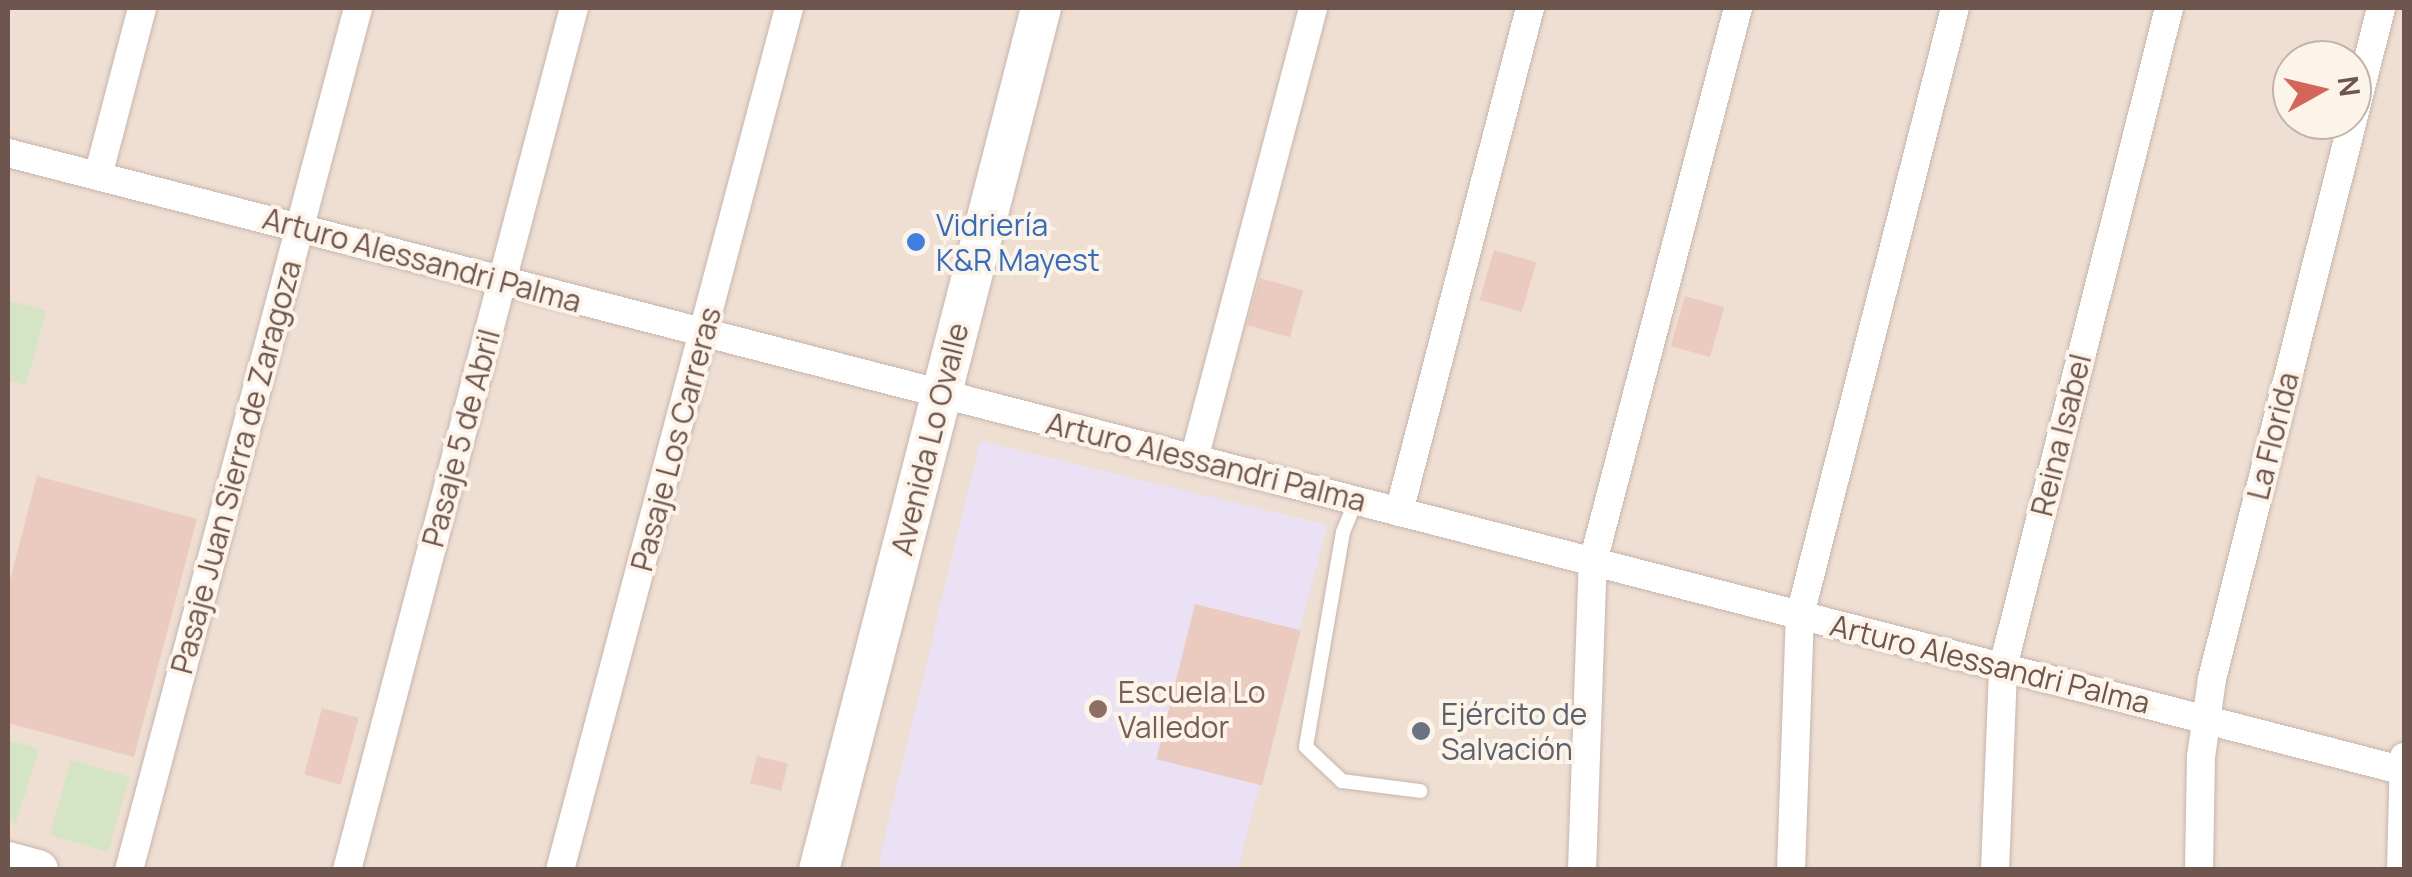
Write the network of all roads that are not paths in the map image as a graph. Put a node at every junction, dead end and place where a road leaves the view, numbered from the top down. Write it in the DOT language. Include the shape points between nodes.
graph roads {
  1 [pos="142,8"];
  2 [pos="358,8"];
  3 [pos="574,8"];
  4 [pos="789,8"];
  5 [pos="1041,8"];
  6 [pos="1314,8"];
  7 [pos="1530,8"];
  8 [pos="1738,8"];
  9 [pos="1956,8"];
  10 [pos="2169,8"];
  11 [pos="2382,8"];
  12 [pos="8,152"];
  13 [pos="98,176"];
  14 [pos="300,228"];
  15 [pos="502,280"];
  16 [pos="705,333"];
  17 [pos="942,394"];
  18 [pos="1194,459"];
  19 [pos="1356,500"];
  20 [pos="1399,512"];
  21 [pos="1593,562"];
  22 [pos="1800,615"];
  23 [pos="2002,667"];
  24 [pos="2205,720"];
  25 [pos="2403,766"];
  26 [pos="1420,791"];
  27 [pos="130,870"];
  28 [pos="347,870"];
  29 [pos="560,870"];
  30 [pos="819,870"];
  31 [pos="1582,870"];
  32 [pos="1791,870"];
  33 [pos="1995,870"];
  34 [pos="2199,870"];
  35 [pos="2402,870"];
  1 -- 13 [label="street"];
  2 -- 14 [label="street, Pasaje Juan Sierra de Zaragoza"];
  3 -- 15 [label="street, Pasaje 5 de Abril"];
  4 -- 16 [label="street, Pasaje Los Carreras"];
  5 -- 17 [label="main road, Avenida Lo Ovalle"];
  6 -- 18 [label="street"];
  7 -- 20 [label="street"];
  8 -- 21 [label="street"];
  9 -- 22 [label="street"];
  10 -- 23 [label="street, Reina Isabel"];
  11 -- 24 [label="street, La Florida"];
  12 -- 13 [label="street, Arturo Alessandri Palma"];
  13 -- 14 [label="street, Arturo Alessandri Palma"];
  14 -- 15 [label="street, Arturo Alessandri Palma"];
  14 -- 27 [label="street, Pasaje Juan Sierra de Zaragoza"];
  15 -- 16 [label="street, Arturo Alessandri Palma"];
  15 -- 28 [label="street, Pasaje 5 de Abril"];
  16 -- 17 [label="street, Arturo Alessandri Palma"];
  16 -- 29 [label="street, Pasaje Los Carreras"];
  17 -- 18 [label="street, Arturo Alessandri Palma"];
  17 -- 30 [label="main road, Avenida Lo Ovalle"];
  18 -- 19 [label="street, Arturo Alessandri Palma"];
  19 -- 20 [label="street, Arturo Alessandri Palma"];
  19 -- 26 [label="lane" via="1343,532 1306,747 1342,781"];
  20 -- 21 [label="street, Arturo Alessandri Palma"];
  21 -- 22 [label="street, Arturo Alessandri Palma"];
  21 -- 31 [label="street"];
  22 -- 23 [label="street, Arturo Alessandri Palma"];
  22 -- 32 [label="street"];
  23 -- 24 [label="street, Arturo Alessandri Palma"];
  23 -- 33 [label="street, Reina Isabel"];
  24 -- 25 [label="street, Arturo Alessandri Palma"];
  24 -- 34 [label="street, La Florida"];
  25 -- 35 [label="street"];
}
